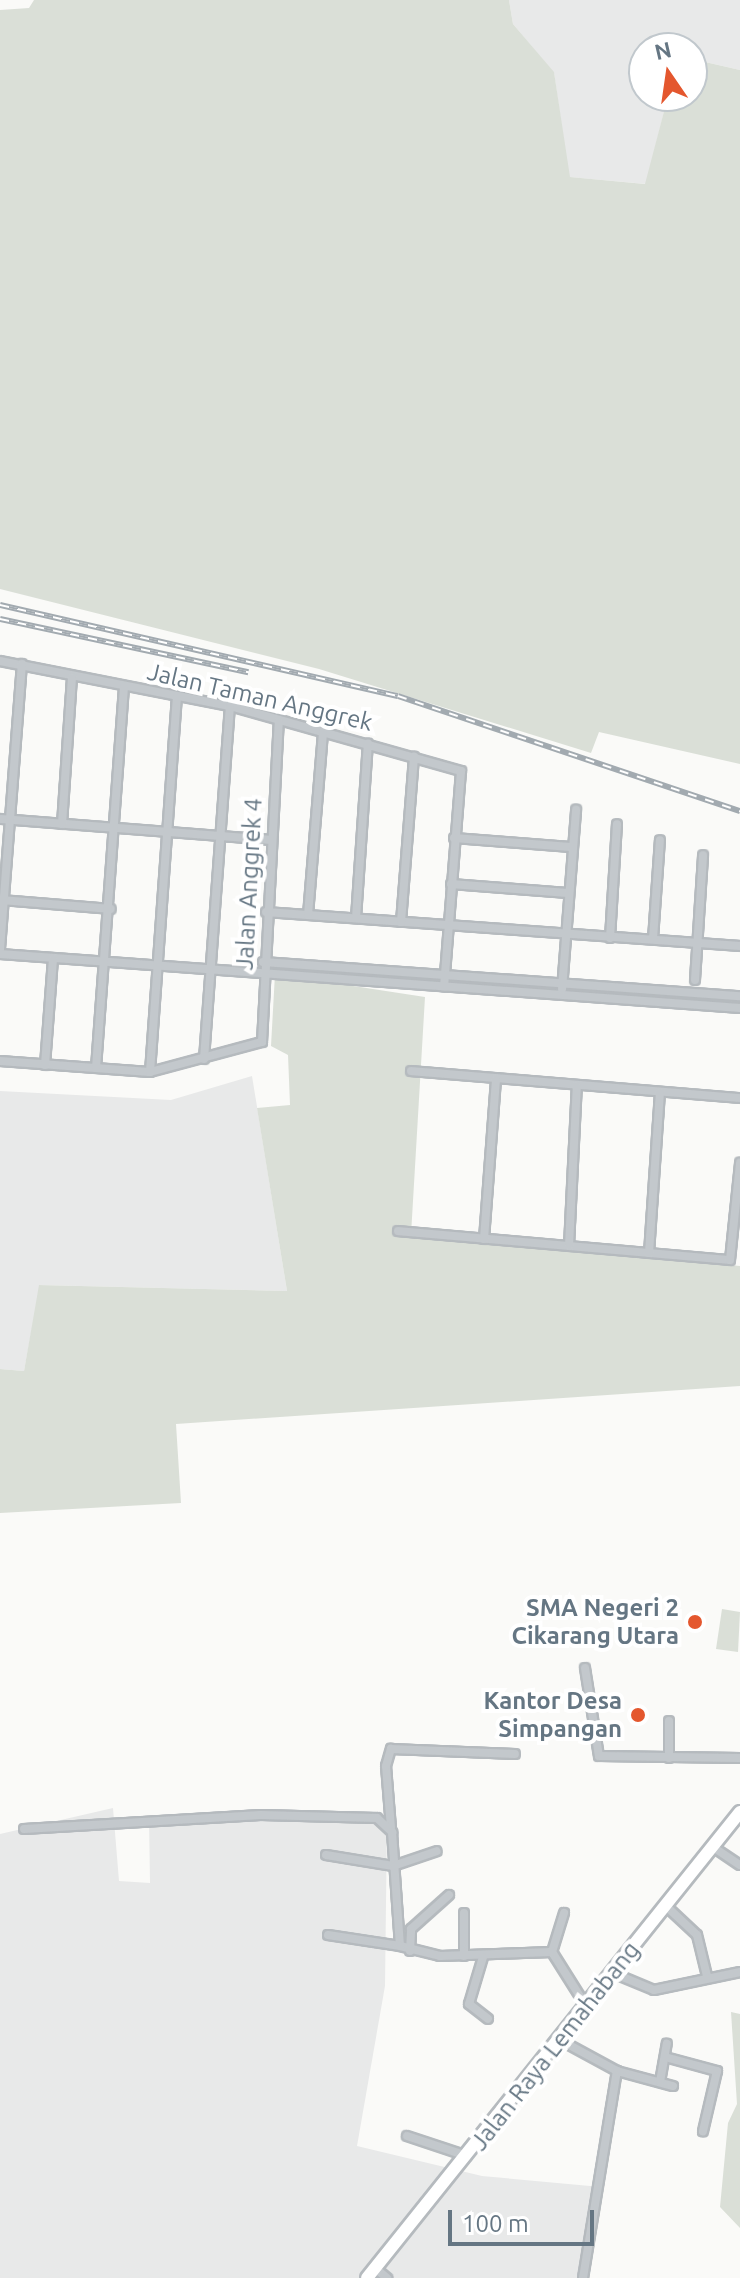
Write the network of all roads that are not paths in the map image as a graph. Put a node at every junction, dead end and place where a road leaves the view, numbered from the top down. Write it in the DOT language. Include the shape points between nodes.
graph roads {
  1 [pos="0,661"];
  2 [pos="22,664"];
  3 [pos="72,677"];
  4 [pos="124,686"];
  5 [pos="177,697"];
  6 [pos="230,706"];
  7 [pos="279,722"];
  8 [pos="323,733"];
  9 [pos="368,743"];
  10 [pos="414,757"];
  11 [pos="576,810"];
  12 [pos="4,820"];
  13 [pos="62,824"];
  14 [pos="617,824"];
  15 [pos="114,828"];
  16 [pos="167,832"];
  17 [pos="220,836"];
  18 [pos="454,838"];
  19 [pos="271,840"];
  20 [pos="660,840"];
  21 [pos="571,847"];
  22 [pos="703,855"];
  23 [pos="451,884"];
  24 [pos="568,893"];
  25 [pos="2,900"];
  26 [pos="111,909"];
  27 [pos="266,912"];
  28 [pos="308,915"];
  29 [pos="356,918"];
  30 [pos="401,922"];
  31 [pos="448,925"];
  32 [pos="566,933"];
  33 [pos="610,938"];
  34 [pos="653,939"];
  35 [pos="698,943"];
  36 [pos="740,946"];
  37 [pos="0,952"];
  38 [pos="53,958"];
  39 [pos="107,962"];
  40 [pos="263,962"];
  41 [pos="158,965"];
  42 [pos="210,969"];
  43 [pos="263,973"];
  44 [pos="445,975"];
  45 [pos="695,980"];
  46 [pos="562,984"];
  47 [pos="444,986"];
  48 [pos="671,991"];
  49 [pos="562,995"];
  50 [pos="740,996"];
  51 [pos="670,1003"];
  52 [pos="740,1008"];
  53 [pos="204,1059"];
  54 [pos="0,1061"];
  55 [pos="45,1065"];
  56 [pos="96,1068"];
  57 [pos="411,1071"];
  58 [pos="150,1072"];
  59 [pos="496,1078"];
  60 [pos="577,1085"];
  61 [pos="660,1092"];
  62 [pos="740,1098"];
  63 [pos="740,1163"];
  64 [pos="398,1231"];
  65 [pos="484,1239"];
  66 [pos="736,1245"];
  67 [pos="569,1246"];
  68 [pos="649,1253"];
  69 [pos="735,1261"];
  70 [pos="585,1668"];
  71 [pos="669,1721"];
  72 [pos="515,1754"];
  73 [pos="669,1758"];
  74 [pos="740,1758"];
  75 [pos="740,1812"];
  76 [pos="24,1829"];
  77 [pos="392,1832"];
  78 [pos="713,1847"];
  79 [pos="437,1851"];
  80 [pos="326,1855"];
  81 [pos="740,1865"];
  82 [pos="393,1866"];
  83 [pos="449,1895"];
  84 [pos="666,1906"];
  85 [pos="464,1913"];
  86 [pos="564,1913"];
  87 [pos="328,1935"];
  88 [pos="400,1946"];
  89 [pos="410,1951"];
  90 [pos="552,1952"];
  91 [pos="464,1956"];
  92 [pos="483,1957"];
  93 [pos="740,1972"];
  94 [pos="613,1973"];
  95 [pos="707,1976"];
  96 [pos="587,2007"];
  97 [pos="488,2019"];
  98 [pos="560,2040"];
  99 [pos="667,2044"];
  100 [pos="665,2057"];
  101 [pos="617,2071"];
  102 [pos="660,2082"];
  103 [pos="673,2086"];
  104 [pos="703,2131"];
  105 [pos="407,2136"];
  106 [pos="467,2157"];
  107 [pos="371,2273"];
  108 [pos="387,2278"];
  109 [pos="583,2278"];
  1 -- 2 [label="street, Jalan Taman Anggrek"];
  2 -- 3 [label="street, Jalan Taman Anggrek"];
  2 -- 12 [label="street"];
  3 -- 4 [label="street, Jalan Taman Anggrek"];
  3 -- 13 [label="street"];
  4 -- 5 [label="street, Jalan Taman Anggrek"];
  4 -- 15 [label="street"];
  5 -- 6 [label="street, Jalan Taman Anggrek"];
  5 -- 16 [label="street"];
  6 -- 7 [label="street, Jalan Taman Anggrek"];
  6 -- 17 [label="street"];
  7 -- 8 [label="street, Jalan Taman Anggrek"];
  7 -- 19 [label="street, Jalan Anggrek 4"];
  8 -- 9 [label="street, Jalan Taman Anggrek"];
  8 -- 28 [label="street"];
  9 -- 10 [label="street, Jalan Taman Anggrek"];
  9 -- 29 [label="street"];
  10 -- 18 [label="street, Jalan Taman Anggrek" via="461,771"];
  10 -- 30 [label="street"];
  11 -- 21 [label="street"];
  12 -- 13 [label="street"];
  12 -- 25 [label="street"];
  13 -- 15 [label="street"];
  14 -- 33 [label="street"];
  15 -- 16 [label="street"];
  15 -- 26 [label="street"];
  16 -- 17 [label="street"];
  16 -- 41 [label="street"];
  17 -- 19 [label="street"];
  17 -- 42 [label="street"];
  18 -- 21 [label="street"];
  18 -- 23 [label="street"];
  19 -- 27 [label="street, Jalan Anggrek 4"];
  20 -- 34 [label="street"];
  21 -- 24 [label="street"];
  22 -- 35 [label="street"];
  23 -- 24 [label="street"];
  23 -- 31 [label="street"];
  24 -- 32 [label="street"];
  25 -- 26 [label="street"];
  25 -- 37 [label="street"];
  26 -- 39 [label="street"];
  27 -- 28 [label="street"];
  27 -- 40 [label="street, Jalan Anggrek 4"];
  28 -- 29 [label="street"];
  29 -- 30 [label="street"];
  30 -- 31 [label="street"];
  31 -- 32 [label="street"];
  31 -- 44 [label="street"];
  32 -- 33 [label="street"];
  32 -- 46 [label="street"];
  33 -- 34 [label="street"];
  34 -- 35 [label="street"];
  35 -- 36 [label="street"];
  35 -- 45 [label="street"];
  37 -- 38 [label="street"];
  38 -- 39 [label="street"];
  38 -- 55 [label="street"];
  39 -- 41 [label="street"];
  39 -- 56 [label="street"];
  40 -- 43 [label="street, Jalan Anggrek 4"];
  40 -- 44 [label="street"];
  41 -- 42 [label="street"];
  41 -- 58 [label="street"];
  42 -- 43 [label="street"];
  42 -- 53 [label="street"];
  43 -- 47 [label="street"];
  43 -- 53 [label="street, Jalan Anggrek 4" via="258,1045"];
  44 -- 46 [label="street"];
  44 -- 47 [label="street"];
  46 -- 48 [label="street"];
  46 -- 49 [label="street"];
  47 -- 49 [label="street"];
  48 -- 50 [label="street"];
  48 -- 51 [label="street"];
  49 -- 51 [label="street"];
  51 -- 52 [label="street"];
  53 -- 58 [label="street"];
  54 -- 55 [label="street"];
  55 -- 56 [label="street"];
  56 -- 58 [label="street"];
  57 -- 59 [label="street"];
  59 -- 60 [label="street"];
  59 -- 65 [label="street"];
  60 -- 61 [label="street"];
  60 -- 67 [label="street"];
  61 -- 62 [label="street"];
  61 -- 68 [label="street"];
  63 -- 66 [label="street"];
  64 -- 65 [label="street"];
  65 -- 67 [label="street"];
  66 -- 69 [label="street"];
  67 -- 68 [label="street"];
  68 -- 69 [label="street"];
  70 -- 73 [label="street" via="599,1756"];
  71 -- 73 [label="street"];
  72 -- 77 [label="street" via="391,1749 386,1766"];
  73 -- 74 [label="street"];
  75 -- 78 [label="main road, Jalan Raya Lemahabang"];
  76 -- 77 [label="street" via="261,1815 377,1818"];
  77 -- 82 [label="street"];
  78 -- 81 [label="street"];
  78 -- 84 [label="main road, Jalan Raya Lemahabang"];
  79 -- 82 [label="street"];
  80 -- 82 [label="street"];
  82 -- 88 [label="street"];
  83 -- 89 [label="street" via="411,1929"];
  84 -- 94 [label="main road, Jalan Raya Lemahabang"];
  84 -- 95 [label="street" via="697,1935"];
  85 -- 91 [label="street"];
  86 -- 90 [label="street"];
  87 -- 88 [label="street"];
  88 -- 89 [label="street"];
  89 -- 91 [label="street"];
  90 -- 92 [label="street"];
  90 -- 96 [label="street"];
  91 -- 92 [label="street"];
  92 -- 97 [label="street" via="469,2004"];
  93 -- 95 [label="street"];
  94 -- 95 [label="street" via="654,1990"];
  94 -- 96 [label="main road, Jalan Raya Lemahabang"];
  96 -- 98 [label="main road, Jalan Raya Lemahabang"];
  98 -- 101 [label="street"];
  98 -- 106 [label="main road, Jalan Raya Lemahabang"];
  99 -- 100 [label="street"];
  100 -- 102 [label="street"];
  100 -- 104 [label="street" via="717,2071"];
  101 -- 102 [label="street"];
  101 -- 109 [label="street"];
  102 -- 103 [label="street"];
  105 -- 106 [label="street"];
  106 -- 107 [label="main road, Jalan Raya Lemahabang"];
  107 -- 108 [label="street"];
}
